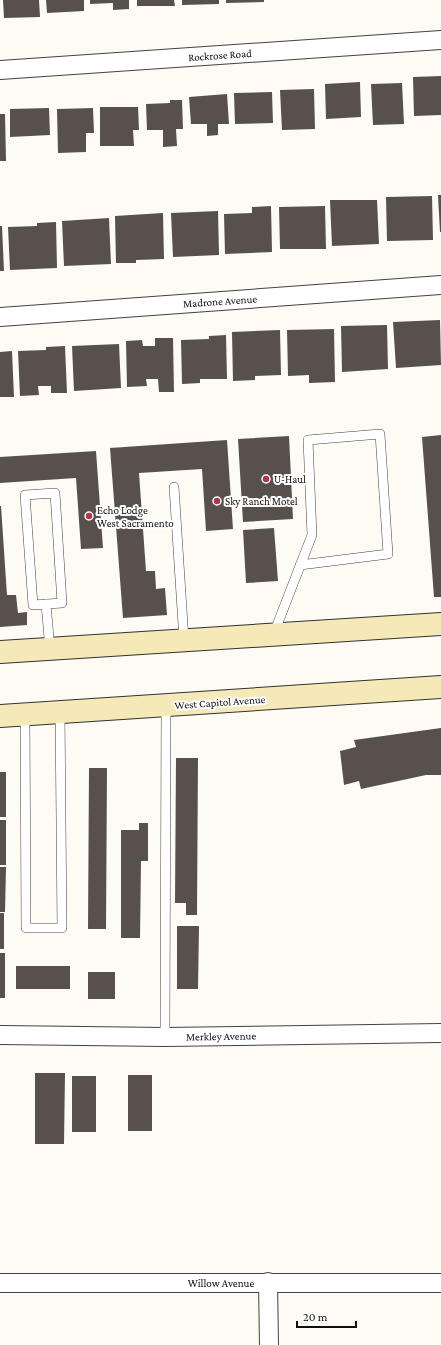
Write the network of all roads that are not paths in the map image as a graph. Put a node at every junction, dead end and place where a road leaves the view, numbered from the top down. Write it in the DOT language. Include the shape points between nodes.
graph roads {
  1 [pos="441,40"];
  2 [pos="0,70"];
  3 [pos="441,285"];
  4 [pos="0,317"];
  5 [pos="174,487"];
  6 [pos="300,565"];
  7 [pos="46,604"];
  8 [pos="441,624"];
  9 [pos="273,635"];
  10 [pos="184,640"];
  11 [pos="50,649"];
  12 [pos="0,652"];
  13 [pos="441,687"];
  14 [pos="166,705"];
  15 [pos="60,712"];
  16 [pos="24,714"];
  17 [pos="0,716"];
  18 [pos="441,1033"];
  19 [pos="0,1035"];
  20 [pos="165,1037"];
  21 [pos="268,1282"];
  22 [pos="0,1283"];
  23 [pos="441,1283"];
  24 [pos="269,1345"];
  1 -- 2 [label="street, Rockrose Road"];
  3 -- 4 [label="street, Madrone Avenue"];
  5 -- 10 [label="lane"];
  6 -- 6 [label="lane" via="312,535 308,440 380,434 388,554"];
  6 -- 9 [label="lane"];
  7 -- 7 [label="lane" via="33,605 24,495 56,493 62,603"];
  7 -- 11 [label="lane"];
  8 -- 9 [label="main road"];
  9 -- 10 [label="main road"];
  10 -- 11 [label="main road"];
  11 -- 12 [label="main road"];
  13 -- 14 [label="main road, West Capitol Avenue"];
  14 -- 15 [label="main road, West Capitol Avenue"];
  14 -- 20 [label="lane"];
  15 -- 16 [label="main road, West Capitol Avenue"];
  15 -- 16 [label="lane" via="62,928 26,928"];
  16 -- 17 [label="main road, West Capitol Avenue"];
  18 -- 20 [label="street, Merkley Avenue"];
  19 -- 20 [label="street, Merkley Avenue"];
  21 -- 22 [label="street, Willow Avenue"];
  21 -- 23 [label="street, Willow Avenue"];
  21 -- 24 [label="street"];
}
